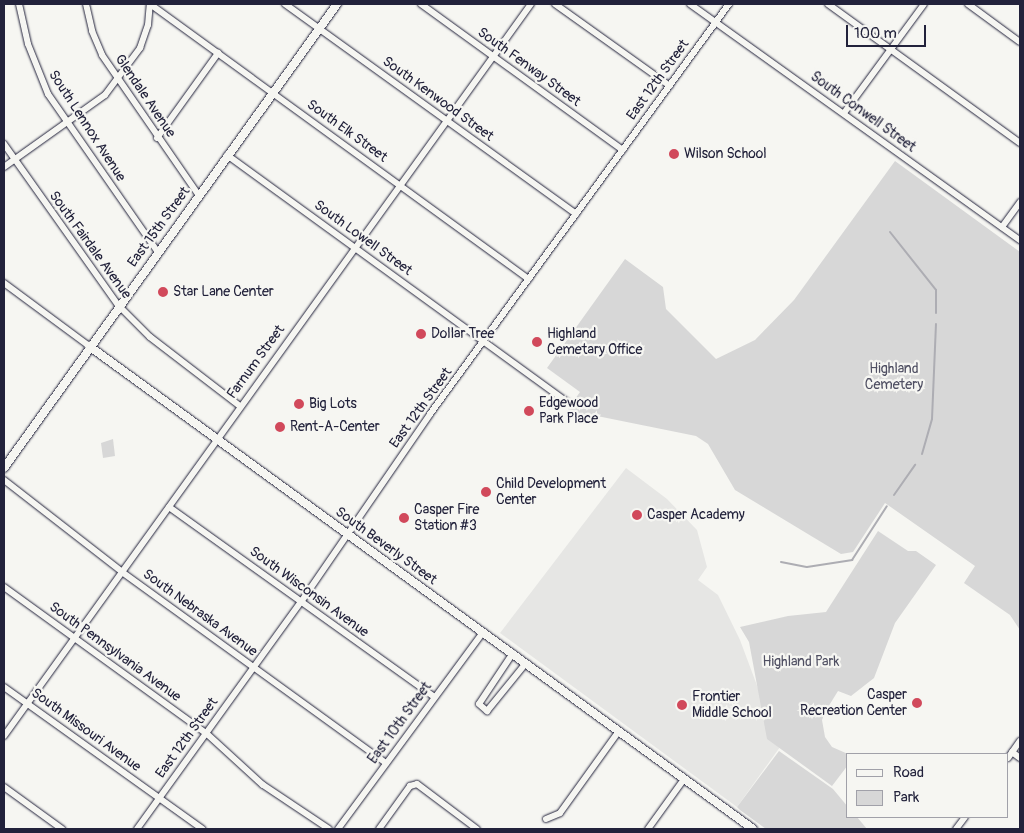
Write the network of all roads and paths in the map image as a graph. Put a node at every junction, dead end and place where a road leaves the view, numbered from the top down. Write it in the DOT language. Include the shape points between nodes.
graph roads {
  1 [pos="19,4"];
  2 [pos="86,4"];
  3 [pos="150,4"];
  4 [pos="285,4"];
  5 [pos="337,4"];
  6 [pos="421,4"];
  7 [pos="531,4"];
  8 [pos="555,4"];
  9 [pos="690,4"];
  10 [pos="729,4"];
  11 [pos="828,4"];
  12 [pos="924,4"];
  13 [pos="968,4"];
  14 [pos="716,22"];
  15 [pos="319,28"];
  16 [pos="1020,42"];
  17 [pos="891,49"];
  18 [pos="218,53"];
  19 [pos="492,55"];
  20 [pos="118,80"];
  21 [pos="670,86"];
  22 [pos="272,93"];
  23 [pos="844,113"];
  24 [pos="446,121"];
  25 [pos="67,122"];
  26 [pos="157,138"];
  27 [pos="1020,143"];
  28 [pos="4,144"];
  29 [pos="623,150"];
  30 [pos="227,155"];
  31 [pos="14,160"];
  32 [pos="4,167"];
  33 [pos="399,184"];
  34 [pos="198,194"];
  35 [pos="1020,202"];
  36 [pos="576,214"];
  37 [pos="1002,227"];
  38 [pos="1020,240"];
  39 [pos="354,248"];
  40 [pos="157,251"];
  41 [pos="529,279"];
  42 [pos="4,283"];
  43 [pos="118,305"];
  44 [pos="484,342"];
  45 [pos="89,346"];
  46 [pos="566,401"];
  47 [pos="240,406"];
  48 [pos="217,439"];
  49 [pos="4,468"];
  50 [pos="4,480"];
  51 [pos="169,507"];
  52 [pos="349,534"];
  53 [pos="122,572"];
  54 [pos="4,587"];
  55 [pos="301,602"];
  56 [pos="483,632"];
  57 [pos="74,637"];
  58 [pos="513,654"];
  59 [pos="526,663"];
  60 [pos="254,668"];
  61 [pos="4,686"];
  62 [pos="434,697"];
  63 [pos="27,703"];
  64 [pos="619,731"];
  65 [pos="206,733"];
  66 [pos="4,736"];
  67 [pos="1020,741"];
  68 [pos="1010,755"];
  69 [pos="1020,758"];
  70 [pos="386,763"];
  71 [pos="684,779"];
  72 [pos="4,787"];
  73 [pos="158,799"];
  74 [pos="964,818"];
  75 [pos="546,819"];
  76 [pos="466,826"];
  77 [pos="750,828"];
  78 [pos="62,829"];
  79 [pos="136,829"];
  80 [pos="202,829"];
  81 [pos="329,829"];
  82 [pos="338,829"];
  83 [pos="378,829"];
  84 [pos="477,829"];
  85 [pos="648,829"];
  86 [pos="956,829"];
  1 -- 25 [label="street, South Lennox Avenue" via="36,69"];
  2 -- 20 [label="street, Glendale Avenue" via="92,31"];
  3 -- 18 [label="street, South Elk Street"];
  3 -- 20 [label="street" via="143,41"];
  4 -- 15 [label="street, South Kenwood Street"];
  5 -- 15 [label="main road, East 15th Street"];
  6 -- 19 [label="street, South Fenway Street"];
  7 -- 19 [label="street, Farnum Street"];
  8 -- 21 [label="street"];
  9 -- 14 [label="street, South Conwell Street"];
  10 -- 14 [label="street, East 12th Street"];
  11 -- 17 [label="street"];
  12 -- 17 [label="street"];
  13 -- 16 [label="street"];
  14 -- 21 [label="street, East 12th Street"];
  14 -- 23 [label="street, South Conwell Street"];
  15 -- 22 [label="main road, East 15th Street"];
  15 -- 24 [label="street, South Kenwood Street"];
  17 -- 23 [label="street"];
  17 -- 27 [label="street"];
  18 -- 22 [label="street, South Elk Street"];
  18 -- 26 [label="street"];
  19 -- 24 [label="street, Farnum Street"];
  19 -- 29 [label="street, South Fenway Street"];
  20 -- 25 [label="street" via="99,101"];
  20 -- 26 [label="street, Glendale Avenue"];
  21 -- 29 [label="street, East 12th Street"];
  22 -- 30 [label="main road, East 15th Street"];
  22 -- 33 [label="street, South Elk Street"];
  23 -- 37 [label="street, South Conwell Street"];
  24 -- 33 [label="street, Farnum Street"];
  24 -- 36 [label="street, South Kenwood Street"];
  25 -- 31 [label="street"];
  25 -- 40 [label="street, South Lennox Avenue"];
  26 -- 34 [label="street, Glendale Avenue"];
  28 -- 31 [label="street, South Fairdale Avenue"];
  29 -- 36 [label="street, East 12th Street"];
  30 -- 34 [label="main road, East 15th Street"];
  30 -- 39 [label="street, South Lowell Street"];
  31 -- 32 [label="street"];
  31 -- 43 [label="street, South Fairdale Avenue"];
  33 -- 39 [label="street, Farnum Street"];
  33 -- 41 [label="street, South Elk Street"];
  34 -- 40 [label="main road, East 15th Street"];
  35 -- 37 [label="street"];
  36 -- 41 [label="street, East 12th Street"];
  37 -- 38 [label="street, South Conwell Street"];
  39 -- 44 [label="street, South Lowell Street"];
  39 -- 47 [label="street, Farnum Street"];
  40 -- 43 [label="main road, East 15th Street"];
  41 -- 44 [label="street, East 12th Street"];
  42 -- 45 [label="street, South Beverly Street"];
  43 -- 45 [label="main road, East 15th Street"];
  43 -- 47 [label="street, South Fairdale Avenue" via="150,337"];
  44 -- 46 [label="street, South Lowell Street"];
  44 -- 52 [label="street, East 12th Street" via="395,464"];
  45 -- 48 [label="main road, South Beverly Street"];
  45 -- 49 [label="main road, East 15th Street"];
  47 -- 48 [label="street, Farnum Street"];
  48 -- 51 [label="street, Farnum Street"];
  48 -- 52 [label="main road, South Beverly Street"];
  50 -- 53 [label="street, South Nebraska Avenue"];
  51 -- 53 [label="street, Farnum Street"];
  51 -- 55 [label="street, South Wisconsin Avenue"];
  52 -- 55 [label="street, East 12th Street"];
  52 -- 56 [label="main road, South Beverly Street"];
  53 -- 57 [label="street, Farnum Street"];
  53 -- 60 [label="street, South Nebraska Avenue"];
  54 -- 57 [label="street, South Pennsylvania Avenue"];
  55 -- 60 [label="street, East 12th Street"];
  55 -- 62 [label="street, South Wisconsin Avenue"];
  56 -- 58 [label="main road, South Beverly Street"];
  56 -- 62 [label="street, East 10th Street"];
  57 -- 63 [label="street, Farnum Street"];
  57 -- 65 [label="street, South Pennsylvania Avenue"];
  58 -- 59 [label="main road, South Beverly Street"];
  58 -- 59 [label="street" via="479,704 487,710"];
  59 -- 64 [label="main road, South Beverly Street"];
  60 -- 65 [label="street, East 12th Street"];
  60 -- 70 [label="street, South Nebraska Avenue"];
  61 -- 63 [label="street, South Missouri Avenue"];
  62 -- 70 [label="street, East 10th Street"];
  63 -- 66 [label="street, Farnum Street"];
  63 -- 73 [label="street, South Missouri Avenue"];
  64 -- 71 [label="main road, South Beverly Street"];
  64 -- 75 [label="street" via="560,813"];
  65 -- 73 [label="street, East 12th Street"];
  65 -- 81 [label="street, South Pennsylvania Avenue" via="263,785"];
  67 -- 68 [label="street"];
  68 -- 69 [label="street"];
  70 -- 82 [label="street, East 10th Street"];
  71 -- 77 [label="main road, South Beverly Street"];
  71 -- 85 [label="street"];
  72 -- 78 [label="street"];
  73 -- 79 [label="street, East 12th Street"];
  73 -- 80 [label="street, South Missouri Avenue"];
  74 -- 86 [label="street"];
  76 -- 83 [label="street" via="416,784 410,786"];
  76 -- 84 [label="street"];
}
